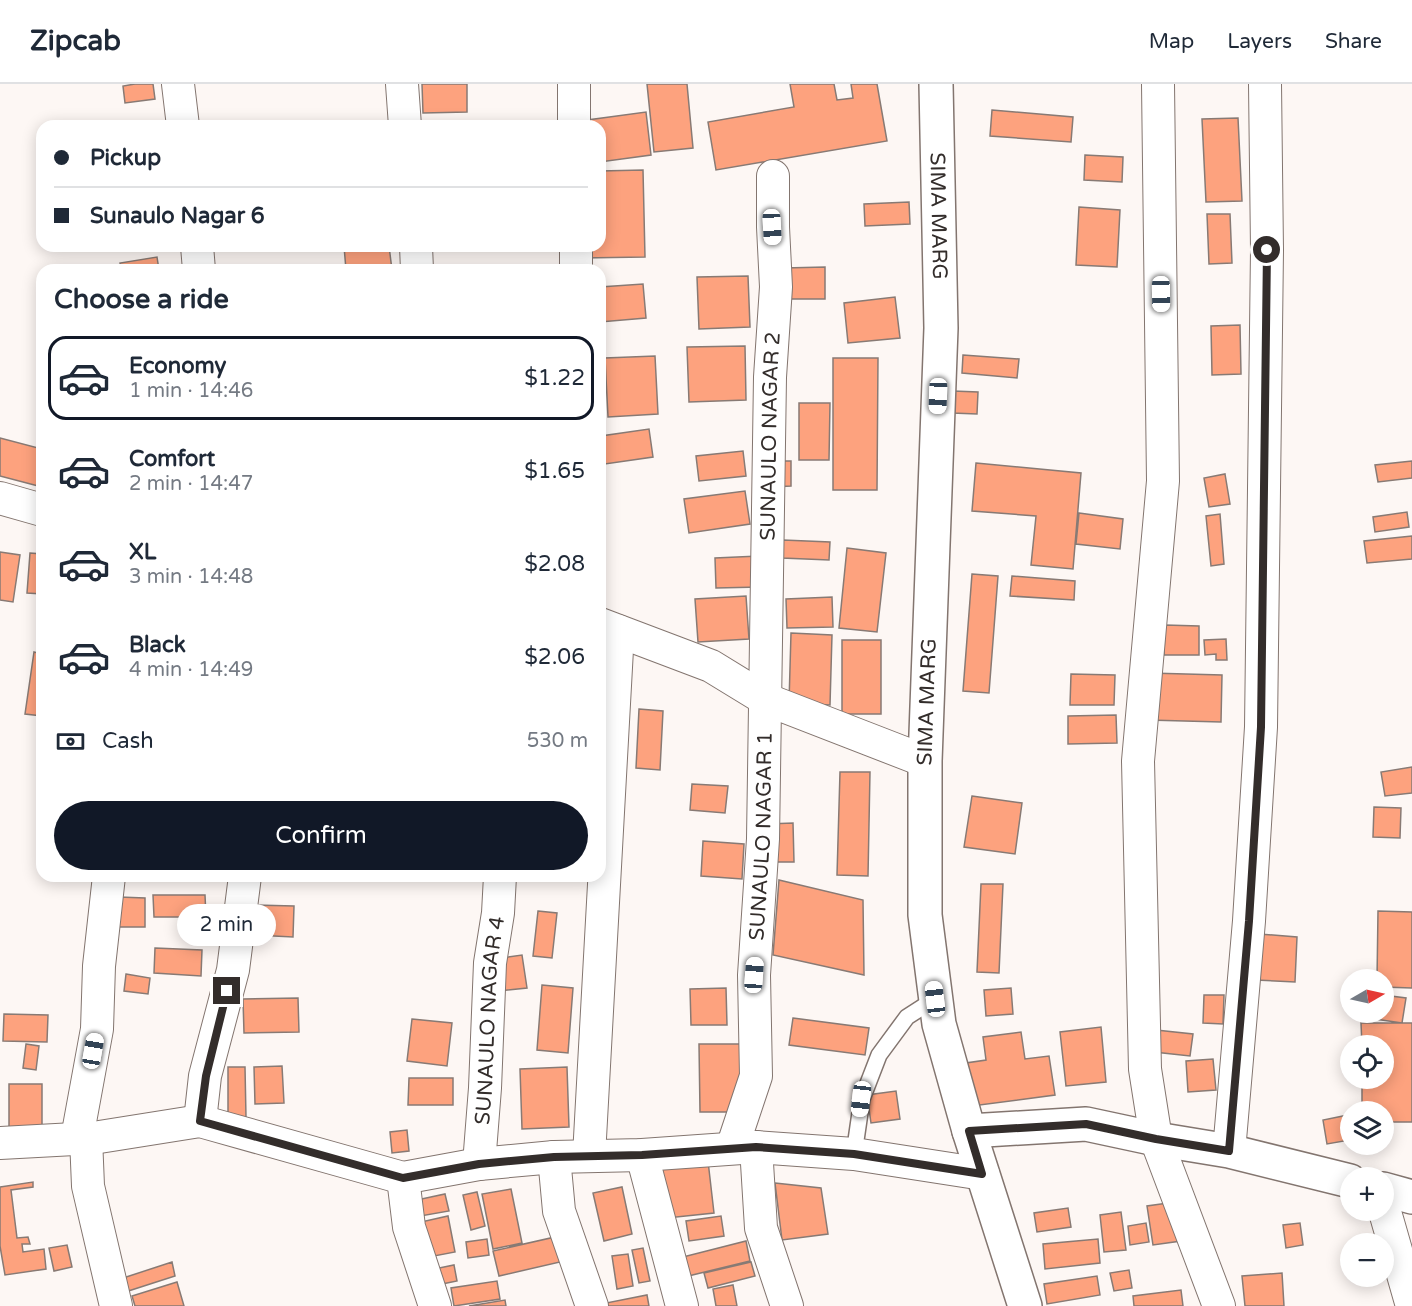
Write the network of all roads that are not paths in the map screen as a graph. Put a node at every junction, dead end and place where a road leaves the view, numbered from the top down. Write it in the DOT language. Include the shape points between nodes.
graph roads {
  1 [pos="178,84"];
  2 [pos="402,84"];
  3 [pos="574,84"];
  4 [pos="936,84"];
  5 [pos="1158,84"];
  6 [pos="1265,84"];
  7 [pos="182,120"];
  8 [pos="405,120"];
  9 [pos="574,120"];
  10 [pos="774,176"];
  11 [pos="0,498"];
  12 [pos="36,508"];
  13 [pos="609,627"];
  14 [pos="765,699"];
  15 [pos="606,711"];
  16 [pos="925,761"];
  17 [pos="108,882"];
  18 [pos="243,882"];
  19 [pos="500,882"];
  20 [pos="600,882"];
  21 [pos="935,999"];
  22 [pos="200,1121"];
  23 [pos="969,1131"];
  24 [pos="82,1138"];
  25 [pos="1156,1139"];
  26 [pos="0,1143"];
  27 [pos="744,1147"];
  28 [pos="1229,1151"];
  29 [pos="854,1154"];
  30 [pos="642,1155"];
  31 [pos="590,1156"];
  32 [pos="554,1157"];
  33 [pos="479,1164"];
  34 [pos="982,1174"];
  35 [pos="403,1178"];
  36 [pos="1340,1179"];
  37 [pos="1394,1192"];
  38 [pos="1412,1197"];
  39 [pos="1388,1221"];
  40 [pos="116,1306"];
  41 [pos="435,1306"];
  42 [pos="592,1306"];
  43 [pos="682,1306"];
  44 [pos="787,1306"];
  45 [pos="1025,1306"];
  46 [pos="1219,1306"];
  47 [pos="1412,1306"];
  1 -- 7 [label="street"];
  2 -- 8 [label="street"];
  3 -- 9 [label="street"];
  4 -- 16 [label="street, SIMA MARG" via="941,328"];
  5 -- 25 [label="street" via="1163,481 1138,761 1145,1069"];
  6 -- 28 [label="street" via="1267,262 1261,727"];
  10 -- 14 [label="street, SUNAULO NAGAR 2" via="776,287 770,377"];
  11 -- 12 [label="street"];
  13 -- 14 [label="street" via="711,666"];
  13 -- 15 [label="street"];
  14 -- 16 [label="street"];
  14 -- 27 [label="street, SUNAULO NAGAR 1" via="763,839 754,975 756,1076"];
  16 -- 21 [label="street, SIMA MARG" via="925,915"];
  17 -- 24 [label="street" via="97,1029"];
  18 -- 22 [label="street" via="233,970 206,1076"];
  19 -- 33 [label="street, SUNAULO NAGAR 4" via="490,963"];
  20 -- 31 [label="street"];
  21 -- 23 [label="street, SIMA MARG"];
  21 -- 29 [label="lane" via="907,1017 879,1055 861,1099"];
  22 -- 24 [label="street"];
  22 -- 35 [label="street"];
  23 -- 25 [label="street" via="1086,1124"];
  23 -- 34 [label="street, SIMA MARG"];
  24 -- 26 [label="street"];
  24 -- 40 [label="street" via="88,1186"];
  25 -- 28 [label="street"];
  25 -- 46 [label="street"];
  27 -- 29 [label="street"];
  27 -- 30 [label="street"];
  27 -- 44 [label="street" via="761,1228"];
  28 -- 36 [label="street"];
  29 -- 34 [label="street"];
  30 -- 31 [label="street"];
  30 -- 43 [label="street"];
  31 -- 32 [label="street"];
  32 -- 33 [label="street"];
  32 -- 42 [label="street" via="559,1211"];
  33 -- 35 [label="street"];
  34 -- 45 [label="street, SIMA MARG"];
  35 -- 41 [label="street" via="409,1227"];
  37 -- 38 [label="street"];
  39 -- 47 [label="street"];
}
